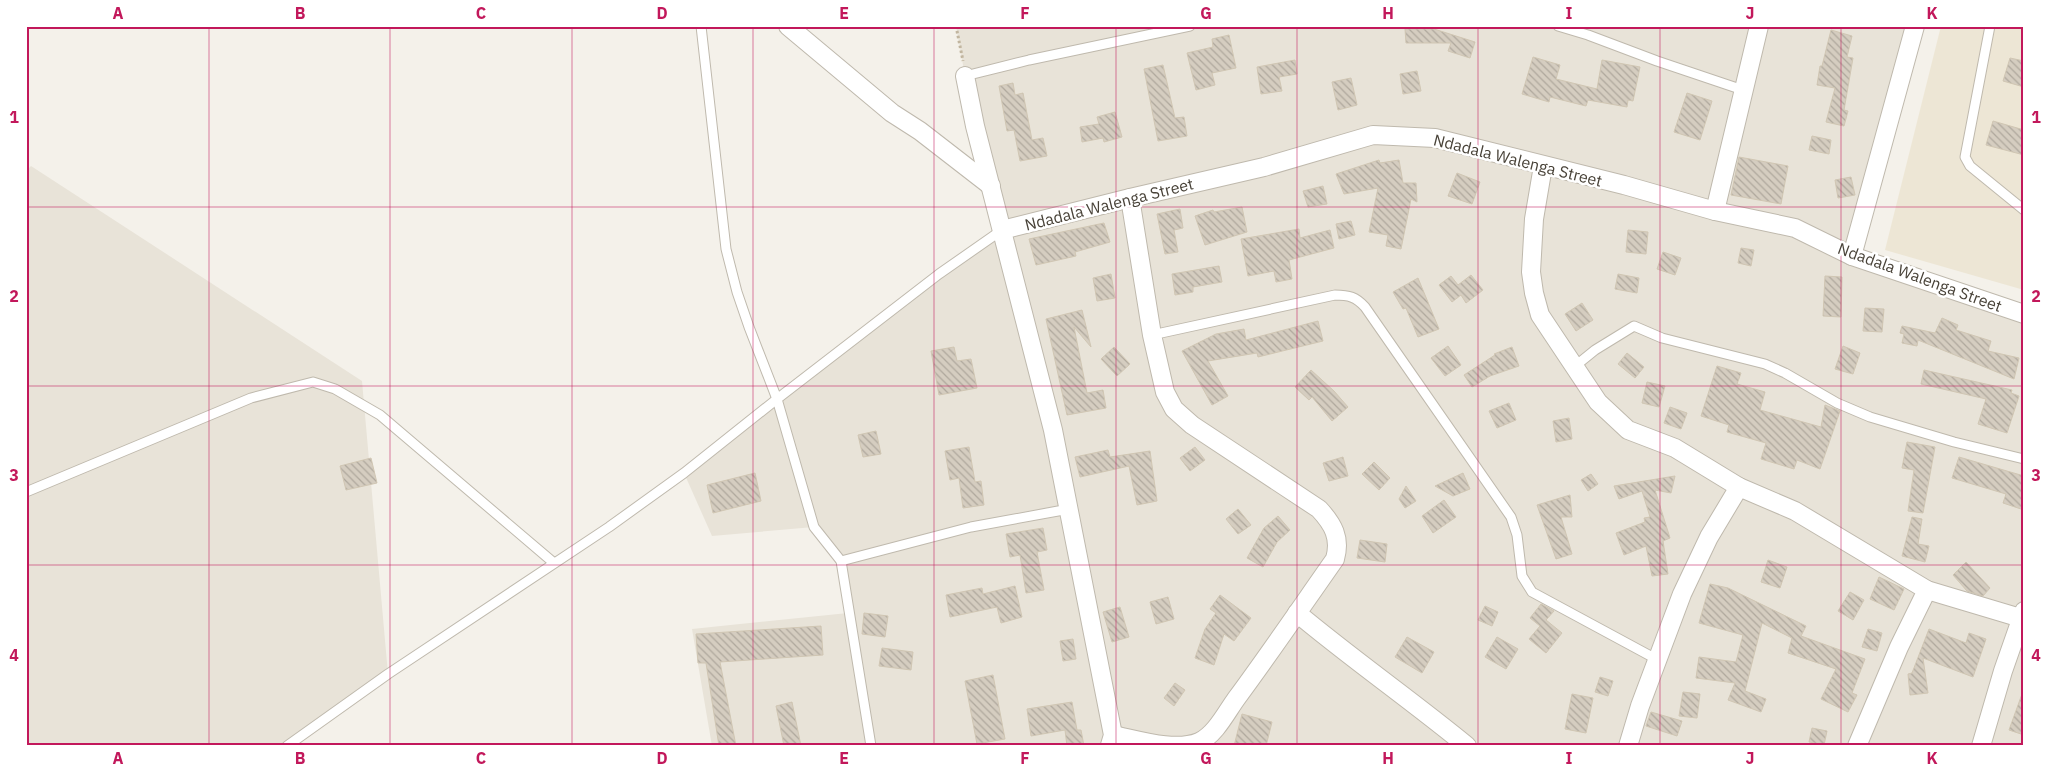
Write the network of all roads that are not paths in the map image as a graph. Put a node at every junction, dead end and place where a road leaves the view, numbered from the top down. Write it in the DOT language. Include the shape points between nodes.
graph roads {
  1 [pos="702,26"];
  2 [pos="788,26"];
  3 [pos="1190,26"];
  4 [pos="1558,26"];
  5 [pos="1759,26"];
  6 [pos="1915,26"];
  7 [pos="1990,26"];
  8 [pos="966,76"];
  9 [pos="1743,90"];
  10 [pos="1543,166"];
  11 [pos="990,186"];
  12 [pos="1130,198"];
  13 [pos="2024,210"];
  14 [pos="1715,211"];
  15 [pos="1002,230"];
  16 [pos="1852,256"];
  17 [pos="2024,314"];
  18 [pos="1152,335"];
  19 [pos="1574,367"];
  20 [pos="777,399"];
  21 [pos="2024,459"];
  22 [pos="1738,486"];
  23 [pos="26,492"];
  24 [pos="1069,509"];
  25 [pos="840,561"];
  26 [pos="554,563"];
  27 [pos="1926,590"];
  28 [pos="1297,613"];
  29 [pos="2023,616"];
  30 [pos="1658,660"];
  31 [pos="1111,740"];
  32 [pos="1210,742"];
  33 [pos="287,746"];
  34 [pos="871,746"];
  35 [pos="1467,746"];
  36 [pos="1628,746"];
  37 [pos="1857,746"];
  38 [pos="1981,746"];
  1 -- 20 [label="lane" via="726,249 743,310"];
  2 -- 11 [label="street" via="892,113"];
  3 -- 8 [label="lane"];
  4 -- 9 [label="lane"];
  5 -- 9 [label="street"];
  6 -- 16 [label="street"];
  7 -- 13 [label="lane" via="1965,156 1970,166"];
  8 -- 11 [label="street"];
  9 -- 14 [label="street"];
  10 -- 12 [label="street, Ndadala Walenga Street" via="1435,138 1374,135 1264,166"];
  10 -- 14 [label="street, Ndadala Walenga Street"];
  10 -- 19 [label="street" via="1534,219 1531,272 1534,294 1540,315"];
  11 -- 15 [label="street"];
  12 -- 15 [label="street, Ndadala Walenga Street"];
  12 -- 18 [label="street"];
  14 -- 16 [label="street, Ndadala Walenga Street" via="1795,228"];
  15 -- 20 [label="lane" via="939,274"];
  15 -- 24 [label="street" via="1053,430"];
  16 -- 17 [label="street, Ndadala Walenga Street"];
  18 -- 28 [label="street" via="1165,392 1182,417 1319,509 1331,522 1337,536 1335,559"];
  18 -- 30 [label="lane" via="1335,295 1357,298 1511,517 1517,535 1522,576 1532,592"];
  19 -- 21 [label="lane" via="1634,326 1662,338 1765,364 1870,417"];
  19 -- 22 [label="street" via="1598,402 1628,430 1675,448"];
  20 -- 25 [label="lane" via="814,527"];
  20 -- 26 [label="lane" via="684,473"];
  22 -- 27 [label="street" via="1795,511"];
  22 -- 30 [label="street" via="1682,594"];
  23 -- 26 [label="lane" via="251,398 313,382 335,389 380,415"];
  24 -- 25 [label="lane" via="971,527"];
  24 -- 31 [label="street"];
  25 -- 34 [label="lane"];
  26 -- 33 [label="lane"];
  27 -- 29 [label="street"];
  27 -- 37 [label="street"];
  28 -- 32 [label="street" via="1214,730"];
  28 -- 35 [label="street"];
  29 -- 38 [label="street" via="2002,671"];
  30 -- 36 [label="street"];
  31 -- 32 [label="street" via="1182,746"];
}
